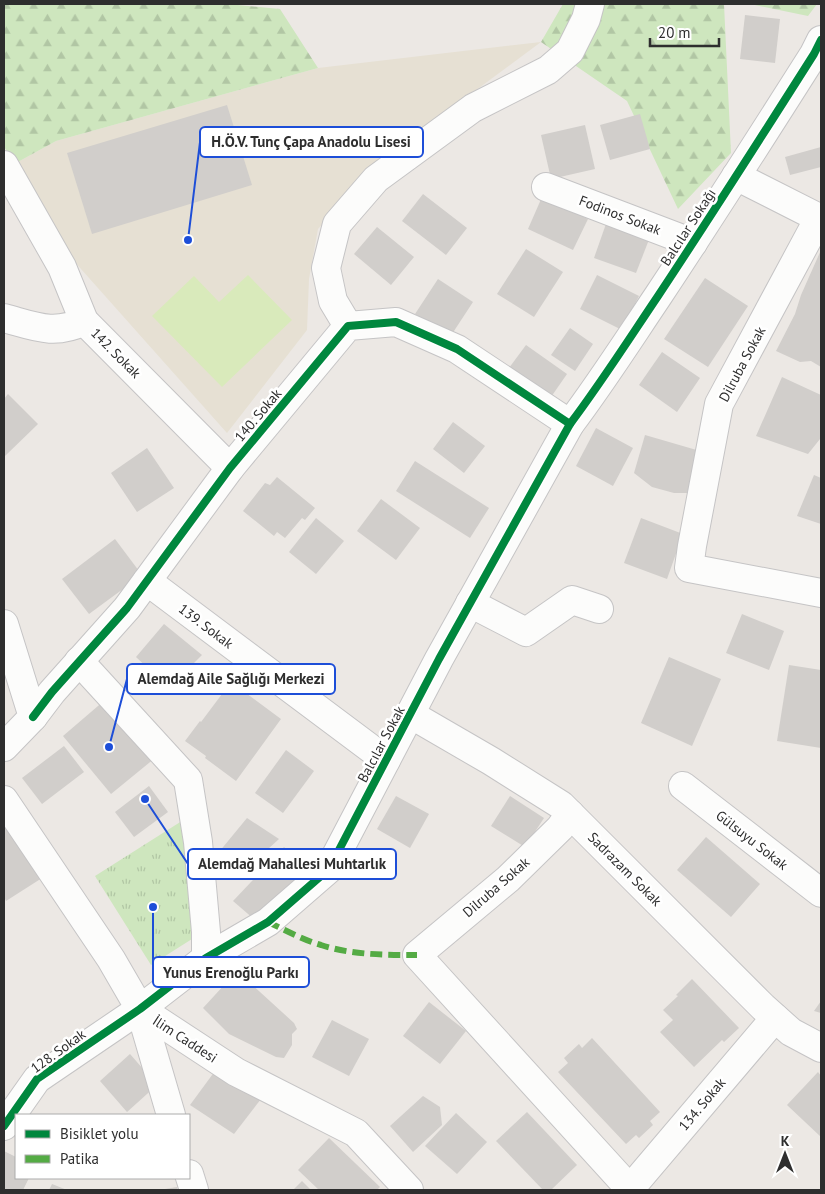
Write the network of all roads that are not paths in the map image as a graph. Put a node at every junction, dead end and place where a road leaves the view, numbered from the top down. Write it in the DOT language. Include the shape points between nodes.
graph roads {
  1 [pos="590,4"];
  2 [pos="821,40"];
  3 [pos="4,165"];
  4 [pos="736,176"];
  5 [pos="546,187"];
  6 [pos="693,243"];
  7 [pos="4,318"];
  8 [pos="84,321"];
  9 [pos="348,326"];
  10 [pos="570,424"];
  11 [pos="230,468"];
  12 [pos="147,581"];
  13 [pos="821,592"];
  14 [pos="470,603"];
  15 [pos="599,609"];
  16 [pos="4,624"];
  17 [pos="80,661"];
  18 [pos="410,714"];
  19 [pos="33,717"];
  20 [pos="4,747"];
  21 [pos="386,760"];
  22 [pos="683,786"];
  23 [pos="4,800"];
  24 [pos="570,814"];
  25 [pos="821,893"];
  26 [pos="206,958"];
  27 [pos="140,1009"];
  28 [pos="775,1018"];
  29 [pos="821,1048"];
  30 [pos="171,1114"];
  31 [pos="4,1126"];
  32 [pos="190,1177"];
  33 [pos="629,1189"];
  34 [pos="194,1190"];
  35 [pos="409,1190"];
  1 -- 9 [label="street" via="570,51 563,58 548,70 472,108 376,179 338,224 326,268 333,301"];
  2 -- 4 [label="street, Balcılar Sokağı"];
  3 -- 8 [label="street, 142. Sokak" via="62,267"];
  4 -- 6 [label="street, Balcılar Sokağı"];
  4 -- 13 [label="street, Dilruba Sokak" via="819,218 720,404 689,568"];
  5 -- 6 [label="street, Fodinos Sokak"];
  6 -- 10 [label="street, Balcılar Sokağı"];
  7 -- 8 [label="street" via="47,329 66,328"];
  8 -- 11 [label="street, 142. Sokak"];
  9 -- 10 [label="street" via="396,322 422,333 457,349"];
  9 -- 11 [label="street, 140. Sokak"];
  10 -- 14 [label="street, Balcılar Sokak"];
  11 -- 12 [label="street, 140. Sokak"];
  12 -- 17 [label="street, 140. Sokak"];
  12 -- 21 [label="street, 139. Sokak"];
  14 -- 15 [label="street" via="526,632 572,600"];
  14 -- 18 [label="street, Balcılar Sokak"];
  16 -- 19 [label="street"];
  17 -- 19 [label="street, 140. Sokak"];
  17 -- 26 [label="street" via="188,780 198,842"];
  18 -- 21 [label="street, Balcılar Sokak"];
  18 -- 24 [label="street, Sadrazam Sokak" via="499,766"];
  19 -- 20 [label="street, 140. Sokak"];
  21 -- 26 [label="street, Balcılar Sokak" via="329,870 268,922"];
  22 -- 25 [label="street, Gülsuyu Sokak"];
  23 -- 27 [label="street, İlim Caddesi" via="112,959"];
  24 -- 28 [label="street, Sadrazam Sokak"];
  24 -- 33 [label="street, Dilruba Sokak" via="508,880 417,955"];
  26 -- 27 [label="street, Balcılar Sokak"];
  27 -- 30 [label="street"];
  27 -- 31 [label="street, 128. Sokak" via="37,1080"];
  27 -- 35 [label="street, İlim Caddesi" via="236,1072 356,1132"];
  28 -- 29 [label="street, Sadrazam Sokak" via="791,1032"];
  28 -- 33 [label="street, 134. Sokak"];
  32 -- 34 [label="street"];
}
